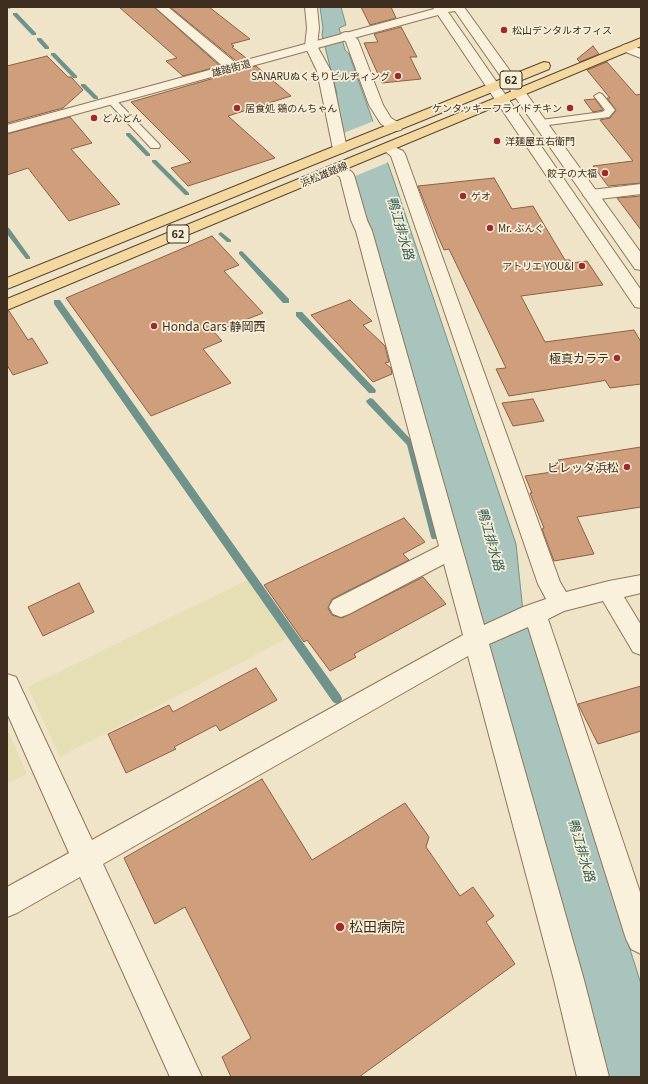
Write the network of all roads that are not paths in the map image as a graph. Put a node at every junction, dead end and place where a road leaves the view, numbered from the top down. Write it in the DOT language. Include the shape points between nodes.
graph roads {
  1 [pos="161,7"];
  2 [pos="311,7"];
  3 [pos="458,7"];
  4 [pos="445,8"];
  5 [pos="345,37"];
  6 [pos="641,42"];
  7 [pos="316,44"];
  8 [pos="627,48"];
  9 [pos="641,54"];
  10 [pos="557,61"];
  11 [pos="232,67"];
  12 [pos="510,80"];
  13 [pos="494,87"];
  14 [pos="519,93"];
  15 [pos="599,96"];
  16 [pos="111,100"];
  17 [pos="503,100"];
  18 [pos="541,123"];
  19 [pos="396,127"];
  20 [pos="7,129"];
  21 [pos="385,143"];
  22 [pos="156,146"];
  23 [pos="343,157"];
  24 [pos="641,189"];
  25 [pos="591,195"];
  26 [pos="641,265"];
  27 [pos="7,284"];
  28 [pos="641,303"];
  29 [pos="7,305"];
  30 [pos="451,550"];
  31 [pos="641,584"];
  32 [pos="609,590"];
  33 [pos="560,603"];
  34 [pos="341,607"];
  35 [pos="530,615"];
  36 [pos="478,638"];
  37 [pos="641,645"];
  38 [pos="7,685"];
  39 [pos="86,858"];
  40 [pos="7,903"];
  41 [pos="641,939"];
  42 [pos="186,1077"];
  43 [pos="593,1077"];
  1 -- 11 [label="street"];
  2 -- 7 [label="street"];
  3 -- 12 [label="street"];
  4 -- 5 [label="street, 雄踏街道"];
  4 -- 13 [label="street"];
  5 -- 7 [label="street, 雄踏街道"];
  5 -- 19 [label="street" via="352,40 376,105 386,121"];
  6 -- 8 [label="main road, 浜松雄踏線 / 62"];
  7 -- 11 [label="street, 雄踏街道"];
  7 -- 23 [label="street"];
  8 -- 9 [label="street"];
  8 -- 14 [label="main road, 浜松雄踏線 / 62"];
  10 -- 12 [label="main road, 浜松雄踏線 / 62"];
  11 -- 16 [label="street, 雄踏街道"];
  12 -- 13 [label="main road, 浜松雄踏線 / 62"];
  12 -- 14 [label="street"];
  13 -- 17 [label="street"];
  13 -- 19 [label="main road, 浜松雄踏線 / 62"];
  14 -- 17 [label="main road, 浜松雄踏線 / 62"];
  14 -- 18 [label="street"];
  15 -- 18 [label="lane" via="609,107 605,116"];
  16 -- 20 [label="street, 雄踏街道"];
  16 -- 22 [label="lane"];
  17 -- 21 [label="main road, 浜松雄踏線 / 62"];
  17 -- 28 [label="street"];
  18 -- 25 [label="street"];
  19 -- 21 [label="main road, 浜松雄踏線 / 62"];
  21 -- 23 [label="main road, 浜松雄踏線 / 62"];
  21 -- 33 [label="street" via="398,154 547,576"];
  23 -- 27 [label="main road, 浜松雄踏線 / 62"];
  23 -- 29 [label="main road, 浜松雄踏線 / 62"];
  23 -- 30 [label="street"];
  24 -- 25 [label="street"];
  25 -- 26 [label="street"];
  30 -- 34 [label="street"];
  30 -- 36 [label="street"];
  31 -- 32 [label="street"];
  32 -- 33 [label="street"];
  32 -- 37 [label="street"];
  33 -- 35 [label="street"];
  35 -- 36 [label="street"];
  35 -- 41 [label="street" via="538,623"];
  36 -- 39 [label="street"];
  36 -- 43 [label="street"];
  38 -- 39 [label="street"];
  39 -- 40 [label="street"];
  39 -- 42 [label="street"];
}
